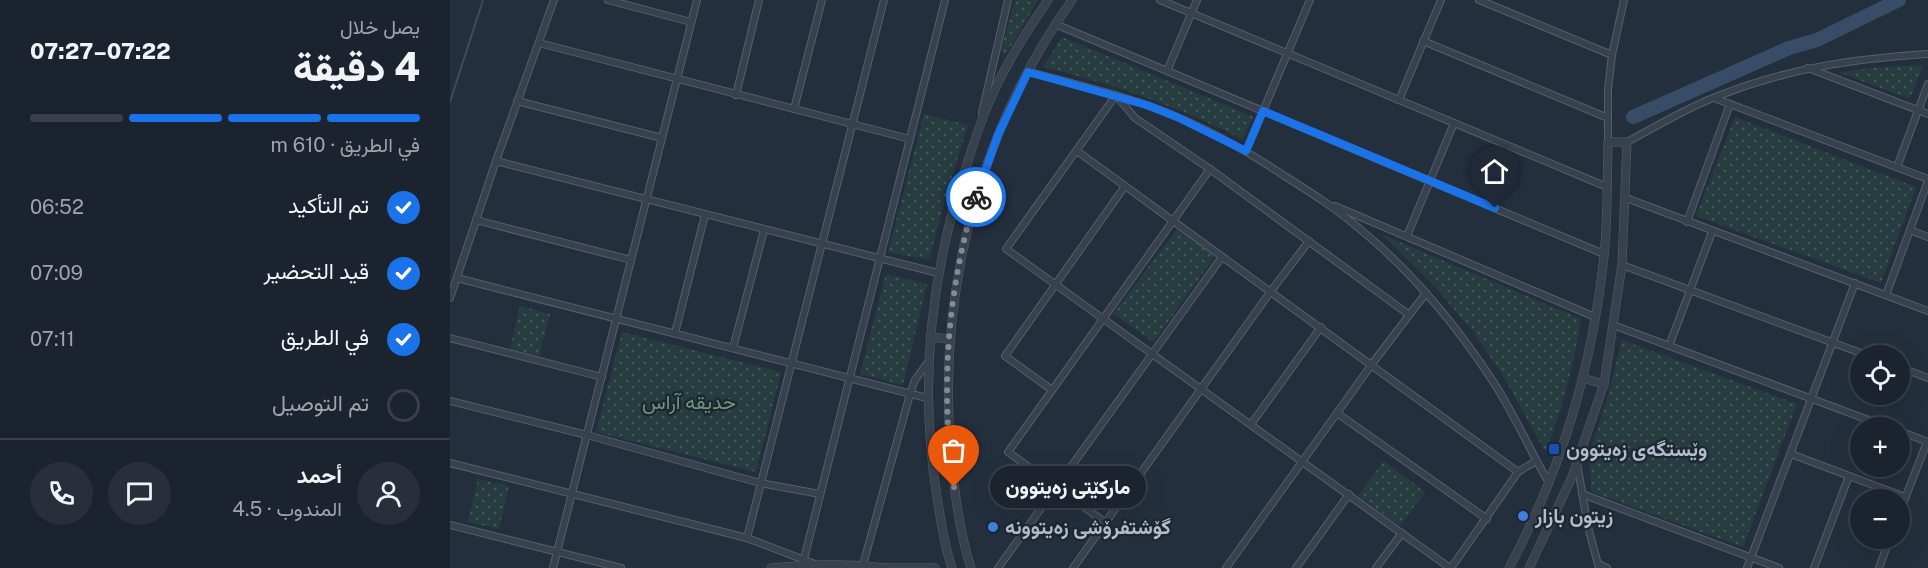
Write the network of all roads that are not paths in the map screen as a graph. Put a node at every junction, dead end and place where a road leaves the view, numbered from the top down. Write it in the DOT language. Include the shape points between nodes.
graph roads {
  1 [pos="554,0"];
  2 [pos="608,0"];
  3 [pos="697,0"];
  4 [pos="759,0"];
  5 [pos="822,0"];
  6 [pos="884,0"];
  7 [pos="945,0"];
  8 [pos="1008,0"];
  9 [pos="1048,0"];
  10 [pos="1072,0"];
  11 [pos="1160,0"];
  12 [pos="1197,0"];
  13 [pos="1310,0"];
  14 [pos="1441,0"];
  15 [pos="1479,0"];
  16 [pos="1624,0"];
  17 [pos="1192,13"];
  18 [pos="691,22"];
  19 [pos="1055,24"];
  20 [pos="1423,42"];
  21 [pos="539,43"];
  22 [pos="1288,53"];
  23 [pos="1928,54"];
  24 [pos="1612,55"];
  25 [pos="1807,68"];
  26 [pos="1167,71"];
  27 [pos="1028,72"];
  28 [pos="676,79"];
  29 [pos="1928,84"];
  30 [pos="736,94"];
  31 [pos="1714,98"];
  32 [pos="1399,100"];
  33 [pos="517,101"];
  34 [pos="1730,104"];
  35 [pos="794,109"];
  36 [pos="1918,110"];
  37 [pos="1263,111"];
  38 [pos="1928,114"];
  39 [pos="1608,118"];
  40 [pos="1454,123"];
  41 [pos="852,125"];
  42 [pos="978,127"];
  43 [pos="662,138"];
  44 [pos="910,139"];
  45 [pos="1608,142"];
  46 [pos="1628,142"];
  47 [pos="1077,151"];
  48 [pos="1246,151"];
  49 [pos="496,161"];
  50 [pos="1897,167"];
  51 [pos="1210,169"];
  52 [pos="1928,180"];
  53 [pos="1430,181"];
  54 [pos="1125,186"];
  55 [pos="1607,187"];
  56 [pos="1626,198"];
  57 [pos="646,200"];
  58 [pos="1323,201"];
  59 [pos="705,215"];
  60 [pos="476,220"];
  61 [pos="1174,221"];
  62 [pos="1687,222"];
  63 [pos="764,230"];
  64 [pos="1910,230"];
  65 [pos="1712,232"];
  66 [pos="1407,236"];
  67 [pos="1928,237"];
  68 [pos="1309,241"];
  69 [pos="821,244"];
  70 [pos="1604,254"];
  71 [pos="1222,257"];
  72 [pos="880,259"];
  73 [pos="631,260"];
  74 [pos="1622,266"];
  75 [pos="938,273"];
  76 [pos="457,278"];
  77 [pos="1055,284"];
  78 [pos="1855,284"];
  79 [pos="1690,290"];
  80 [pos="1271,291"];
  81 [pos="1426,293"];
  82 [pos="1886,295"];
  83 [pos="450,298"];
  84 [pos="1928,311"];
  85 [pos="1408,314"];
  86 [pos="1595,317"];
  87 [pos="616,319"];
  88 [pos="1103,320"];
  89 [pos="1613,326"];
  90 [pos="1321,327"];
  91 [pos="675,333"];
  92 [pos="930,337"];
  93 [pos="450,338"];
  94 [pos="949,339"];
  95 [pos="1832,342"];
  96 [pos="1668,346"];
  97 [pos="733,348"];
  98 [pos="1850,349"];
  99 [pos="1152,354"];
  100 [pos="928,362"];
  101 [pos="790,363"];
  102 [pos="1372,364"];
  103 [pos="1910,371"];
  104 [pos="602,377"];
  105 [pos="849,378"];
  106 [pos="1582,378"];
  107 [pos="1928,378"];
  108 [pos="1604,384"];
  109 [pos="1202,388"];
  110 [pos="1052,390"];
  111 [pos="910,393"];
  112 [pos="927,398"];
  113 [pos="1812,398"];
  114 [pos="450,401"];
  115 [pos="1337,413"];
  116 [pos="1861,417"];
  117 [pos="1252,423"];
  118 [pos="587,435"];
  119 [pos="1910,435"];
  120 [pos="1927,442"];
  121 [pos="1791,454"];
  122 [pos="1302,461"];
  123 [pos="1536,461"];
  124 [pos="1577,463"];
  125 [pos="450,464"];
  126 [pos="1518,472"];
  127 [pos="1849,476"];
  128 [pos="760,483"];
  129 [pos="1549,483"];
  130 [pos="1058,488"];
  131 [pos="1884,489"];
  132 [pos="1908,489"];
  133 [pos="572,494"];
  134 [pos="820,494"];
  135 [pos="1349,494"];
  136 [pos="1582,494"];
  137 [pos="1487,519"];
  138 [pos="1106,523"];
  139 [pos="450,525"];
  140 [pos="1401,533"];
  141 [pos="747,538"];
  142 [pos="1886,549"];
  143 [pos="557,552"];
  144 [pos="1751,558"];
  145 [pos="804,559"];
  146 [pos="863,565"];
  147 [pos="815,566"];
  148 [pos="1227,566"];
  149 [pos="1598,566"];
  150 [pos="553,568"];
  151 [pos="621,568"];
  152 [pos="771,568"];
  153 [pos="880,568"];
  154 [pos="885,568"];
  155 [pos="935,568"];
  156 [pos="952,568"];
  157 [pos="971,568"];
  158 [pos="998,568"];
  159 [pos="1073,568"];
  160 [pos="1235,568"];
  161 [pos="1296,568"];
  162 [pos="1376,568"];
  163 [pos="1450,568"];
  164 [pos="1509,568"];
  165 [pos="1529,568"];
  166 [pos="1607,568"];
  167 [pos="1747,568"];
  168 [pos="1779,568"];
  169 [pos="1814,568"];
  170 [pos="1879,568"];
  1 -- 21 [label="street"];
  2 -- 18 [label="street"];
  3 -- 18 [label="street"];
  4 -- 30 [label="street"];
  5 -- 35 [label="street"];
  6 -- 41 [label="street"];
  7 -- 44 [label="street"];
  8 -- 42 [label="street"];
  9 -- 42 [label="street" via="1010,62"];
  10 -- 19 [label="street"];
  11 -- 17 [label="street"];
  12 -- 17 [label="street"];
  13 -- 22 [label="street"];
  14 -- 20 [label="street"];
  15 -- 24 [label="street"];
  16 -- 24 [label="street"];
  17 -- 22 [label="street"];
  17 -- 26 [label="street"];
  18 -- 28 [label="street"];
  19 -- 26 [label="street"];
  19 -- 27 [label="street"];
  20 -- 32 [label="street"];
  20 -- 39 [label="street"];
  21 -- 28 [label="street"];
  21 -- 33 [label="street"];
  22 -- 32 [label="street"];
  22 -- 37 [label="street"];
  23 -- 25 [label="street" via="1856,59"];
  24 -- 39 [label="street"];
  25 -- 31 [label="street"];
  25 -- 36 [label="street"];
  26 -- 37 [label="street"];
  27 -- 48 [label="street" via="1147,105"];
  27 -- 94 [label="street" via="998,135 975,201 961,258"];
  28 -- 30 [label="street"];
  28 -- 43 [label="street"];
  29 -- 36 [label="street"];
  30 -- 35 [label="street"];
  31 -- 34 [label="street"];
  31 -- 46 [label="street"];
  32 -- 40 [label="street"];
  33 -- 43 [label="street"];
  33 -- 49 [label="street"];
  34 -- 50 [label="street"];
  34 -- 62 [label="street"];
  35 -- 41 [label="street"];
  36 -- 38 [label="street"];
  36 -- 50 [label="street"];
  37 -- 48 [label="street"];
  37 -- 53 [label="street"];
  39 -- 45 [label="street"];
  40 -- 53 [label="street"];
  40 -- 55 [label="street"];
  41 -- 44 [label="street"];
  41 -- 69 [label="street"];
  42 -- 75 [label="street"];
  43 -- 57 [label="street"];
  44 -- 72 [label="street"];
  45 -- 46 [label="street"];
  45 -- 55 [label="street"];
  46 -- 56 [label="street"];
  47 -- 51 [label="street" via="1116,96 1135,118"];
  47 -- 54 [label="street"];
  47 -- 77 [label="street" via="1006,249"];
  48 -- 58 [label="street"];
  49 -- 57 [label="street"];
  49 -- 60 [label="street"];
  50 -- 52 [label="street"];
  51 -- 61 [label="street"];
  51 -- 68 [label="street"];
  52 -- 64 [label="street"];
  53 -- 66 [label="street"];
  53 -- 70 [label="street"];
  54 -- 61 [label="street"];
  54 -- 77 [label="street"];
  55 -- 70 [label="street"];
  56 -- 62 [label="street"];
  56 -- 74 [label="street"];
  57 -- 59 [label="street"];
  57 -- 73 [label="street"];
  58 -- 66 [label="street"];
  58 -- 81 [label="street" via="1362,231"];
  59 -- 63 [label="street"];
  59 -- 91 [label="street"];
  60 -- 73 [label="street"];
  60 -- 76 [label="street"];
  61 -- 71 [label="street"];
  61 -- 88 [label="street"];
  62 -- 65 [label="street"];
  63 -- 69 [label="street"];
  63 -- 97 [label="street"];
  64 -- 67 [label="street"];
  64 -- 82 [label="street"];
  65 -- 78 [label="street"];
  65 -- 79 [label="street"];
  66 -- 86 [label="street"];
  68 -- 80 [label="street"];
  68 -- 85 [label="street"];
  69 -- 72 [label="street"];
  69 -- 101 [label="street"];
  70 -- 86 [label="street"];
  71 -- 80 [label="street"];
  71 -- 99 [label="street"];
  72 -- 75 [label="street"];
  72 -- 105 [label="street"];
  73 -- 87 [label="street"];
  74 -- 79 [label="street"];
  74 -- 89 [label="street"];
  75 -- 92 [label="street"];
  76 -- 83 [label="street"];
  76 -- 87 [label="street"];
  77 -- 88 [label="street"];
  77 -- 110 [label="street" via="1005,356"];
  78 -- 82 [label="street"];
  78 -- 95 [label="street"];
  79 -- 95 [label="street"];
  79 -- 96 [label="street"];
  80 -- 90 [label="street"];
  80 -- 109 [label="street"];
  81 -- 85 [label="street"];
  81 -- 123 [label="street" via="1493,381"];
  82 -- 84 [label="street"];
  85 -- 102 [label="street"];
  86 -- 106 [label="street"];
  87 -- 91 [label="street"];
  87 -- 104 [label="street"];
  88 -- 99 [label="street"];
  88 -- 110 [label="street"];
  89 -- 96 [label="street"];
  89 -- 108 [label="street"];
  90 -- 102 [label="street"];
  90 -- 117 [label="street"];
  91 -- 97 [label="street"];
  92 -- 94 [label="street"];
  92 -- 100 [label="street"];
  93 -- 104 [label="street"];
  94 -- 157 [label="street" via="952,473"];
  95 -- 98 [label="street"];
  95 -- 113 [label="street"];
  96 -- 113 [label="street"];
  97 -- 101 [label="street"];
  99 -- 109 [label="street"];
  99 -- 130 [label="street"];
  100 -- 111 [label="street"];
  100 -- 112 [label="street"];
  101 -- 105 [label="street"];
  101 -- 128 [label="street"];
  102 -- 115 [label="street"];
  102 -- 126 [label="street"];
  103 -- 107 [label="street"];
  104 -- 118 [label="street"];
  105 -- 111 [label="street"];
  105 -- 134 [label="street"];
  106 -- 108 [label="street"];
  106 -- 129 [label="street"];
  108 -- 124 [label="street"];
  109 -- 117 [label="street"];
  109 -- 138 [label="street"];
  110 -- 130 [label="street" via="1008,452"];
  111 -- 112 [label="street"];
  111 -- 146 [label="street"];
  112 -- 156 [label="street" via="933,473"];
  113 -- 116 [label="street"];
  113 -- 121 [label="street"];
  114 -- 118 [label="street"];
  115 -- 122 [label="street"];
  115 -- 137 [label="street"];
  117 -- 122 [label="street"];
  118 -- 128 [label="street"];
  118 -- 133 [label="street"];
  119 -- 120 [label="street"];
  120 -- 132 [label="street"];
  121 -- 127 [label="street"];
  121 -- 144 [label="street"];
  122 -- 135 [label="street"];
  122 -- 148 [label="street"];
  123 -- 126 [label="street"];
  123 -- 129 [label="street"];
  124 -- 136 [label="street"];
  124 -- 165 [label="street"];
  125 -- 133 [label="street"];
  126 -- 137 [label="street"];
  127 -- 131 [label="street"];
  127 -- 169 [label="street"];
  128 -- 134 [label="street"];
  128 -- 141 [label="street"];
  129 -- 164 [label="street"];
  130 -- 138 [label="street"];
  130 -- 158 [label="street"];
  133 -- 141 [label="street"];
  133 -- 143 [label="street"];
  134 -- 145 [label="street"];
  135 -- 140 [label="street"];
  135 -- 161 [label="street"];
  136 -- 144 [label="street"];
  136 -- 149 [label="street"];
  137 -- 163 [label="street"];
  138 -- 159 [label="street"];
  139 -- 143 [label="street"];
  140 -- 162 [label="street"];
  140 -- 163 [label="street"];
  141 -- 145 [label="street"];
  142 -- 170 [label="street"];
  143 -- 150 [label="street"];
  143 -- 151 [label="street"];
  144 -- 167 [label="street"];
  144 -- 168 [label="street"];
  145 -- 147 [label="street"];
  146 -- 147 [label="street"];
  146 -- 154 [label="street"];
  147 -- 152 [label="street"];
  148 -- 160 [label="street"];
  149 -- 166 [label="street"];
  153 -- 154 [label="street"];
  154 -- 155 [label="street"];
}
